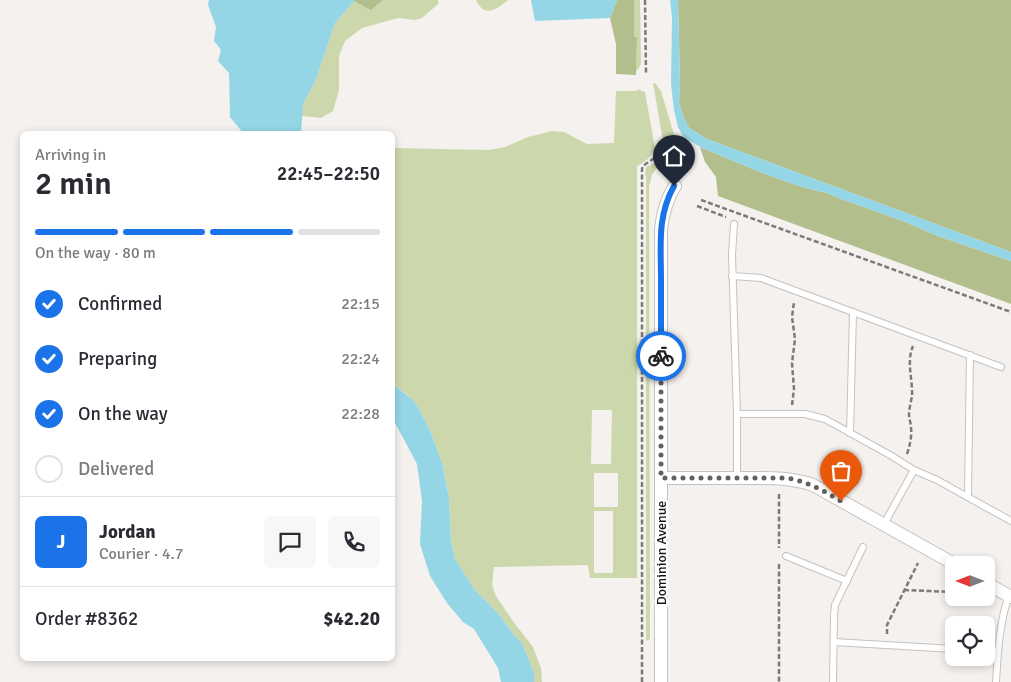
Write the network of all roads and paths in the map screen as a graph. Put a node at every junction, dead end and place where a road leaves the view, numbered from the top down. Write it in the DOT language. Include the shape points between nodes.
graph roads {
  1 [pos="645,0"];
  2 [pos="646,73"];
  3 [pos="660,154"];
  4 [pos="674,186"];
  5 [pos="701,200"];
  6 [pos="697,206"];
  7 [pos="734,224"];
  8 [pos="732,276"];
  9 [pos="797,291"];
  10 [pos="853,312"];
  11 [pos="1011,312"];
  12 [pos="919,336"];
  13 [pos="970,355"];
  14 [pos="1001,366"];
  15 [pos="737,414"];
  16 [pos="791,414"];
  17 [pos="850,433"];
  18 [pos="902,462"];
  19 [pos="914,470"];
  20 [pos="661,478"];
  21 [pos="737,478"];
  22 [pos="779,494"];
  23 [pos="968,496"];
  24 [pos="1011,521"];
  25 [pos="884,524"];
  26 [pos="863,547"];
  27 [pos="783,555"];
  28 [pos="945,559"];
  29 [pos="918,563"];
  30 [pos="779,564"];
  31 [pos="846,581"];
  32 [pos="995,587"];
  33 [pos="904,590"];
  34 [pos="945,592"];
  35 [pos="1010,596"];
  36 [pos="834,642"];
  37 [pos="886,645"];
  38 [pos="945,648"];
  39 [pos="998,651"];
  40 [pos="642,682"];
  41 [pos="661,682"];
  42 [pos="779,682"];
  43 [pos="833,682"];
  44 [pos="996,682"];
  1 -- 2 [label="path"];
  3 -- 40 [label="path" via="642,169"];
  4 -- 20 [label="street, Dominion Avenue" via="664,207 661,230"];
  5 -- 11 [label="path"];
  6 -- 7 [label="path" via="729,218 729,224"];
  7 -- 8 [label="lane"];
  8 -- 9 [label="lane" via="760,278"];
  8 -- 15 [label="lane"];
  9 -- 10 [label="lane"];
  9 -- 16 [label="path" via="792,311 795,339"];
  10 -- 12 [label="lane"];
  10 -- 17 [label="lane"];
  12 -- 13 [label="lane"];
  12 -- 18 [label="path" via="912,349 910,369 911,442"];
  13 -- 14 [label="lane"];
  13 -- 23 [label="lane"];
  15 -- 16 [label="lane"];
  15 -- 21 [label="lane"];
  16 -- 17 [label="lane" via="818,416"];
  17 -- 18 [label="lane"];
  18 -- 19 [label="lane"];
  19 -- 23 [label="lane"];
  19 -- 25 [label="lane"];
  20 -- 21 [label="street"];
  20 -- 41 [label="street, Dominion Avenue"];
  21 -- 25 [label="street" via="801,481"];
  22 -- 27 [label="path"];
  23 -- 24 [label="lane"];
  25 -- 28 [label="street"];
  26 -- 31 [label="lane"];
  27 -- 31 [label="lane"];
  29 -- 33 [label="path"];
  30 -- 42 [label="path"];
  31 -- 36 [label="lane" via="835,605"];
  32 -- 35 [label="street"];
  33 -- 34 [label="path"];
  33 -- 37 [label="path" via="887,625"];
  35 -- 39 [label="lane" via="1001,621"];
  36 -- 37 [label="lane"];
  36 -- 43 [label="lane"];
  37 -- 38 [label="lane"];
  39 -- 44 [label="lane"];
}
